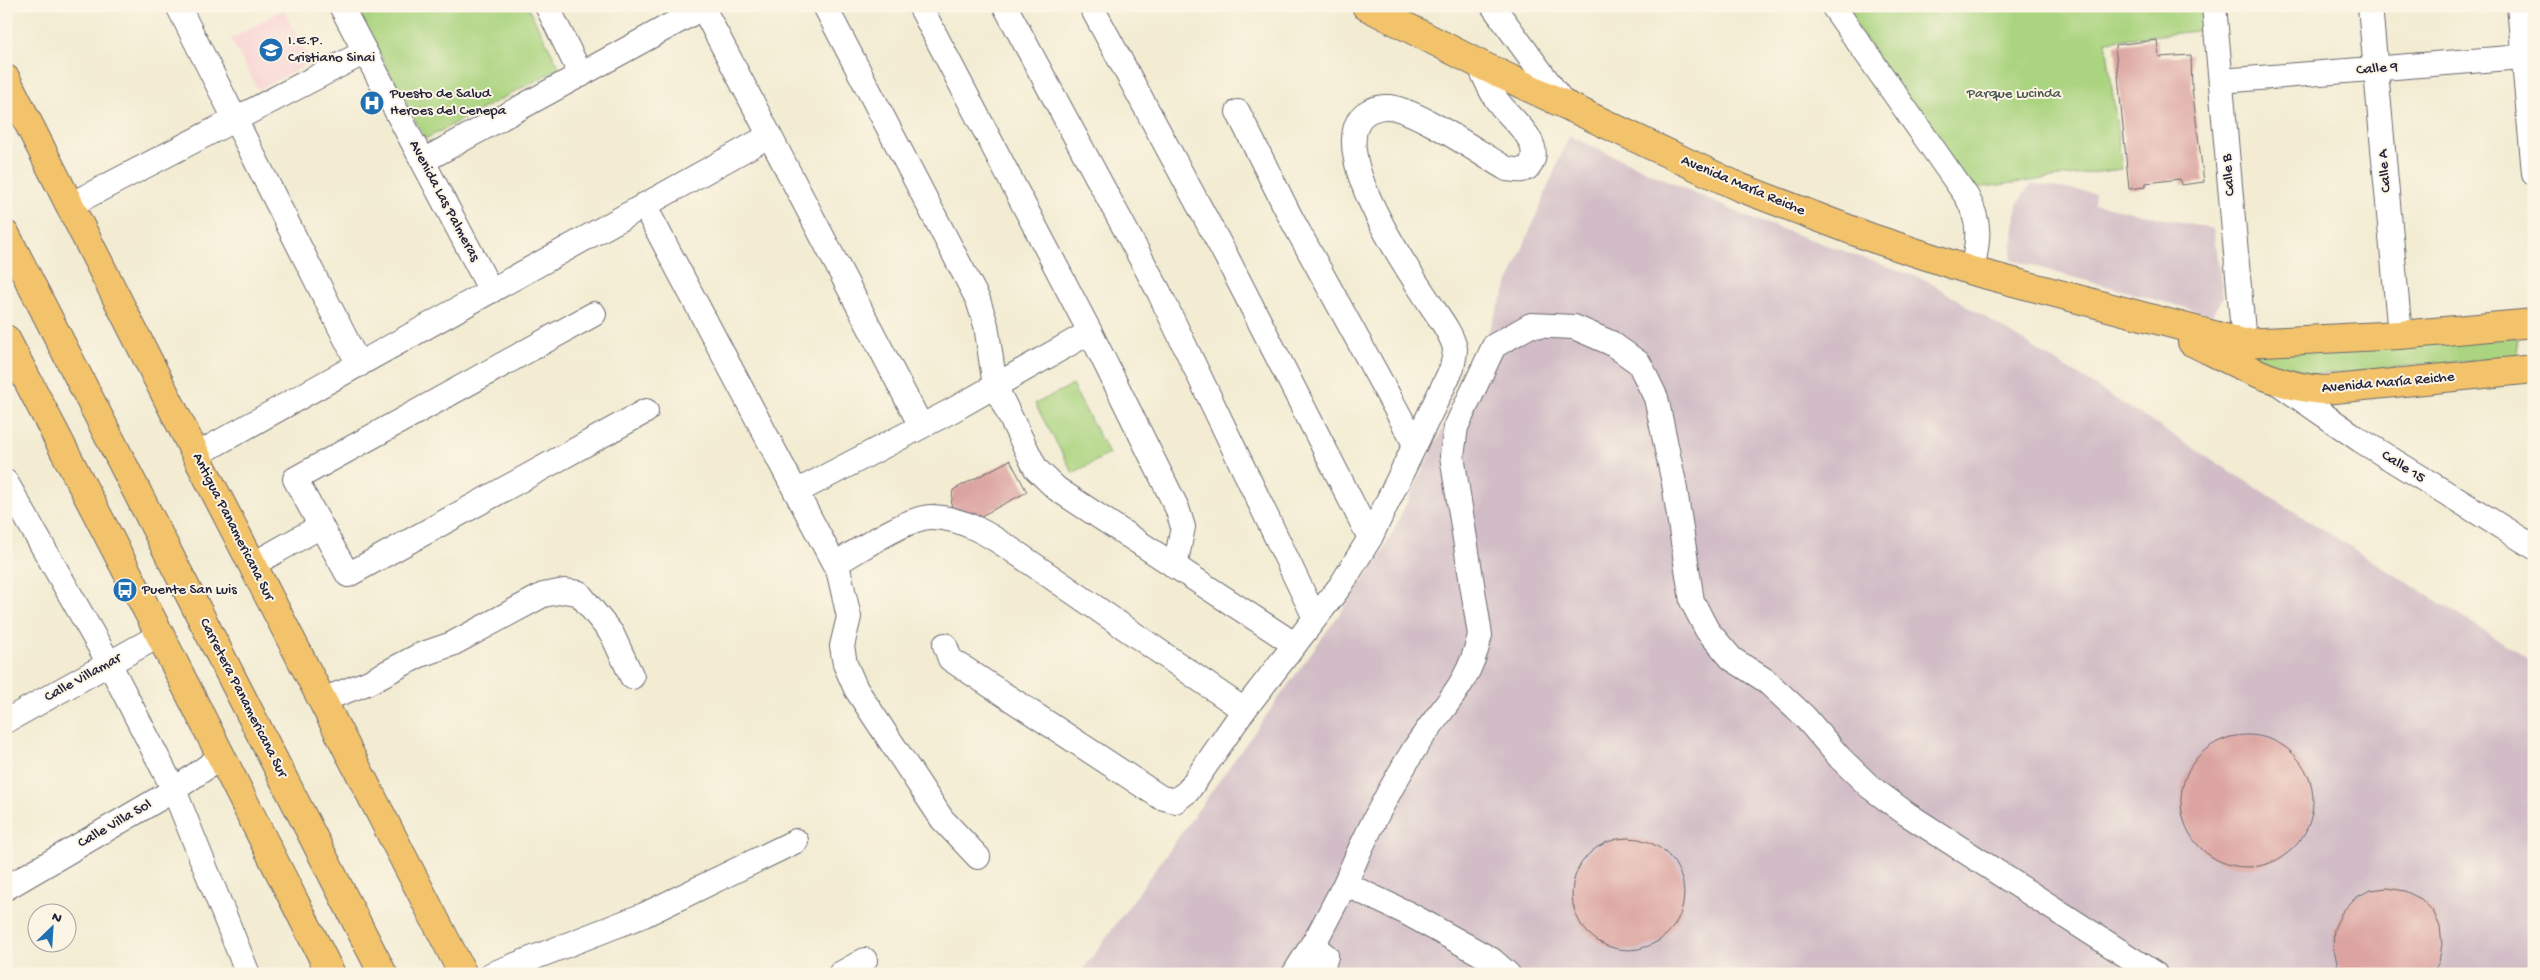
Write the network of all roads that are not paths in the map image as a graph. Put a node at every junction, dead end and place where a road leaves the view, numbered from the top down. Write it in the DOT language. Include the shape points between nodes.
graph roads {
  1 [pos="178,6"];
  2 [pos="341,6"];
  3 [pos="547,6"];
  4 [pos="825,6"];
  5 [pos="920,6"];
  6 [pos="1005,6"];
  7 [pos="1091,6"];
  8 [pos="1366,6"];
  9 [pos="1494,6"];
  10 [pos="1833,6"];
  11 [pos="2214,6"];
  12 [pos="2370,6"];
  13 [pos="2519,6"];
  14 [pos="702,7"];
  15 [pos="365,52"];
  16 [pos="2528,57"];
  17 [pos="1479,64"];
  18 [pos="2376,69"];
  19 [pos="581,75"];
  20 [pos="6,80"];
  21 [pos="2221,81"];
  22 [pos="1565,105"];
  23 [pos="1238,112"];
  24 [pos="235,119"];
  25 [pos="769,136"];
  26 [pos="423,161"];
  27 [pos="2534,173"];
  28 [pos="70,205"];
  29 [pos="644,205"];
  30 [pos="6,235"];
  31 [pos="1972,271"];
  32 [pos="491,291"];
  33 [pos="594,314"];
  34 [pos="2138,316"];
  35 [pos="2534,323"];
  36 [pos="1090,332"];
  37 [pos="2400,335"];
  38 [pos="6,339"];
  39 [pos="2244,343"];
  40 [pos="359,365"];
  41 [pos="2534,369"];
  42 [pos="2277,382"];
  43 [pos="995,386"];
  44 [pos="646,411"];
  45 [pos="921,426"];
  46 [pos="1415,444"];
  47 [pos="196,455"];
  48 [pos="6,482"];
  49 [pos="796,492"];
  50 [pos="15,520"];
  51 [pos="321,526"];
  52 [pos="1370,538"];
  53 [pos="2534,547"];
  54 [pos="835,564"];
  55 [pos="252,565"];
  56 [pos="1175,567"];
  57 [pos="1315,618"];
  58 [pos="160,635"];
  59 [pos="1294,644"];
  60 [pos="945,645"];
  61 [pos="109,663"];
  62 [pos="632,677"];
  63 [pos="322,700"];
  64 [pos="1244,710"];
  65 [pos="6,721"];
  66 [pos="221,757"];
  67 [pos="174,790"];
  68 [pos="796,841"];
  69 [pos="978,857"];
  70 [pos="1345,884"];
  71 [pos="6,888"];
  72 [pos="1312,945"];
  73 [pos="865,960"];
  74 [pos="248,974"];
  75 [pos="330,974"];
  76 [pos="383,974"];
  77 [pos="463,974"];
  78 [pos="492,974"];
  79 [pos="840,974"];
  80 [pos="1294,974"];
  81 [pos="1321,974"];
  82 [pos="1508,974"];
  83 [pos="2155,974"];
  1 -- 24 [label="street"];
  2 -- 15 [label="street, Avenida Las Palmeras"];
  3 -- 19 [label="street"];
  4 -- 43 [label="street" via="978,300 986,325"];
  5 -- 36 [label="street"];
  6 -- 57 [label="street" via="1159,292"];
  7 -- 52 [label="street" via="1231,265"];
  8 -- 17 [label="main road, Avenida María Reiche"];
  9 -- 22 [label="street"];
  10 -- 31 [label="street" via="1967,197 1976,215 1977,245"];
  11 -- 21 [label="street, Calle B"];
  12 -- 18 [label="street, Calle A"];
  13 -- 16 [label="street"];
  14 -- 19 [label="street"];
  14 -- 25 [label="street"];
  15 -- 24 [label="street"];
  15 -- 26 [label="street, Avenida Las Palmeras"];
  16 -- 18 [label="street, Calle 9"];
  16 -- 27 [label="street"];
  17 -- 22 [label="main road, Avenida María Reiche"];
  17 -- 46 [label="street" via="1497,101 1532,143 1534,156 1530,166 1520,171 1507,169 1412,114 1388,107 1369,110 1358,122 1353,138 1360,177 1391,242 1449,334 1455,349 1452,368"];
  18 -- 21 [label="street, Calle 9"];
  18 -- 37 [label="street, Calle A"];
  19 -- 26 [label="street"];
  20 -- 28 [label="main road, Antigua Panamericana Sur"];
  21 -- 39 [label="street, Calle B"];
  22 -- 31 [label="main road, Avenida María Reiche" via="1739,187 1872,238"];
  23 -- 46 [label="street" via="1291,218"];
  24 -- 28 [label="street"];
  24 -- 40 [label="street"];
  25 -- 29 [label="street"];
  25 -- 45 [label="street"];
  26 -- 32 [label="street, Avenida Las Palmeras"];
  28 -- 47 [label="main road, Antigua Panamericana Sur"];
  29 -- 32 [label="street"];
  29 -- 49 [label="street"];
  30 -- 76 [label="main road, Carretera Panamericana Sur"];
  31 -- 34 [label="main road, Avenida María Reiche"];
  32 -- 40 [label="street"];
  33 -- 51 [label="street" via="295,479"];
  34 -- 39 [label="main road, Avenida María Reiche"];
  34 -- 42 [label="main road, Avenida María Reiche"];
  35 -- 37 [label="main road, Avenida María Reiche"];
  36 -- 43 [label="street"];
  36 -- 56 [label="street" via="1177,508 1183,527"];
  37 -- 39 [label="main road, Avenida María Reiche"];
  38 -- 58 [label="main road"];
  40 -- 47 [label="street"];
  41 -- 42 [label="main road, Avenida María Reiche" via="2324,390"];
  42 -- 53 [label="street, Calle 15" via="2360,440"];
  43 -- 45 [label="street"];
  43 -- 56 [label="street" via="1036,469 1057,489"];
  44 -- 51 [label="street" via="348,575"];
  45 -- 49 [label="street"];
  46 -- 52 [label="street"];
  47 -- 55 [label="main road, Antigua Panamericana Sur"];
  48 -- 50 [label="street"];
  49 -- 54 [label="street"];
  50 -- 61 [label="street"];
  51 -- 55 [label="street"];
  52 -- 57 [label="street" via="1341,585"];
  54 -- 64 [label="street" via="915,520 948,518 989,535"];
  54 -- 69 [label="street" via="849,617 842,646 845,664 856,689 942,818"];
  55 -- 63 [label="main road, Antigua Panamericana Sur"];
  56 -- 59 [label="street"];
  57 -- 59 [label="street"];
  58 -- 61 [label="street, Calle Villamar"];
  58 -- 66 [label="main road"];
  59 -- 64 [label="street"];
  60 -- 64 [label="street" via="950,659 1160,797 1175,801 1188,791"];
  61 -- 65 [label="street, Calle Villamar"];
  61 -- 67 [label="street"];
  62 -- 63 [label="street" via="612,634 598,615 579,593 564,591 543,594 452,644 420,655 367,683"];
  63 -- 77 [label="main road, Antigua Panamericana Sur"];
  66 -- 67 [label="street, Calle Villa Sol"];
  66 -- 75 [label="main road"];
  67 -- 71 [label="street, Calle Villa Sol"];
  67 -- 74 [label="street"];
  68 -- 78 [label="street" via="644,915"];
  70 -- 72 [label="street"];
  70 -- 82 [label="street" via="1433,927 1492,960"];
  70 -- 83 [label="street" via="1363,841 1414,750 1466,678 1476,656 1480,636 1452,456 1456,427 1494,346 1531,325 1574,327 1611,343 1638,363 1656,398 1674,483 1692,601 1707,630 1732,659 1765,680 1877,792"];
  72 -- 80 [label="street"];
  72 -- 81 [label="street" via="1326,956"];
  73 -- 79 [label="street"];
}
